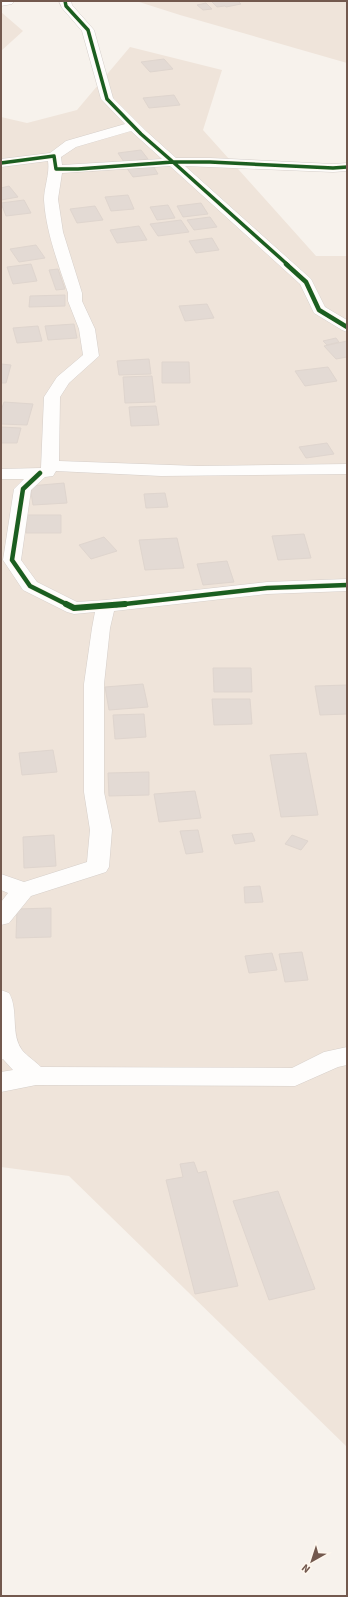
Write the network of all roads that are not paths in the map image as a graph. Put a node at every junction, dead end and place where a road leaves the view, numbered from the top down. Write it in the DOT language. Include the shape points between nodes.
graph roads {
  1 [pos="8,1"];
  2 [pos="65,1"];
  3 [pos="1,2"];
  4 [pos="133,126"];
  5 [pos="172,162"];
  6 [pos="1,163"];
  7 [pos="55,163"];
  8 [pos="347,167"];
  9 [pos="347,327"];
  10 [pos="347,469"];
  11 [pos="45,470"];
  12 [pos="1,474"];
  13 [pos="347,585"];
  14 [pos="106,606"];
  15 [pos="1,882"];
  16 [pos="23,890"];
  17 [pos="1,917"];
  18 [pos="1,999"];
  19 [pos="3,1045"];
  20 [pos="347,1056"];
  21 [pos="36,1076"];
  22 [pos="1,1082"];
  1 -- 3 [label="main road"];
  2 -- 4 [label="street" via="66,6 88,30 107,98"];
  4 -- 5 [label="street"];
  4 -- 7 [label="street" via="71,144"];
  5 -- 7 [label="street" via="78,170"];
  5 -- 8 [label="street"];
  5 -- 9 [label="street" via="306,282 319,310"];
  6 -- 7 [label="street"];
  7 -- 11 [label="street" via="51,199 56,232 75,293 75,301 87,329 91,356 63,380 52,397"];
  10 -- 11 [label="street"];
  11 -- 12 [label="street"];
  11 -- 14 [label="street" via="24,489 12,560 30,586 74,608"];
  13 -- 14 [label="street" via="267,588"];
  14 -- 16 [label="street" via="100,628 94,684 94,792 101,830 98,867"];
  15 -- 16 [label="street"];
  16 -- 17 [label="street"];
  18 -- 19 [label="street"];
  19 -- 21 [label="street"];
  20 -- 21 [label="street" via="333,1059 295,1077"];
  21 -- 22 [label="street"];
}
